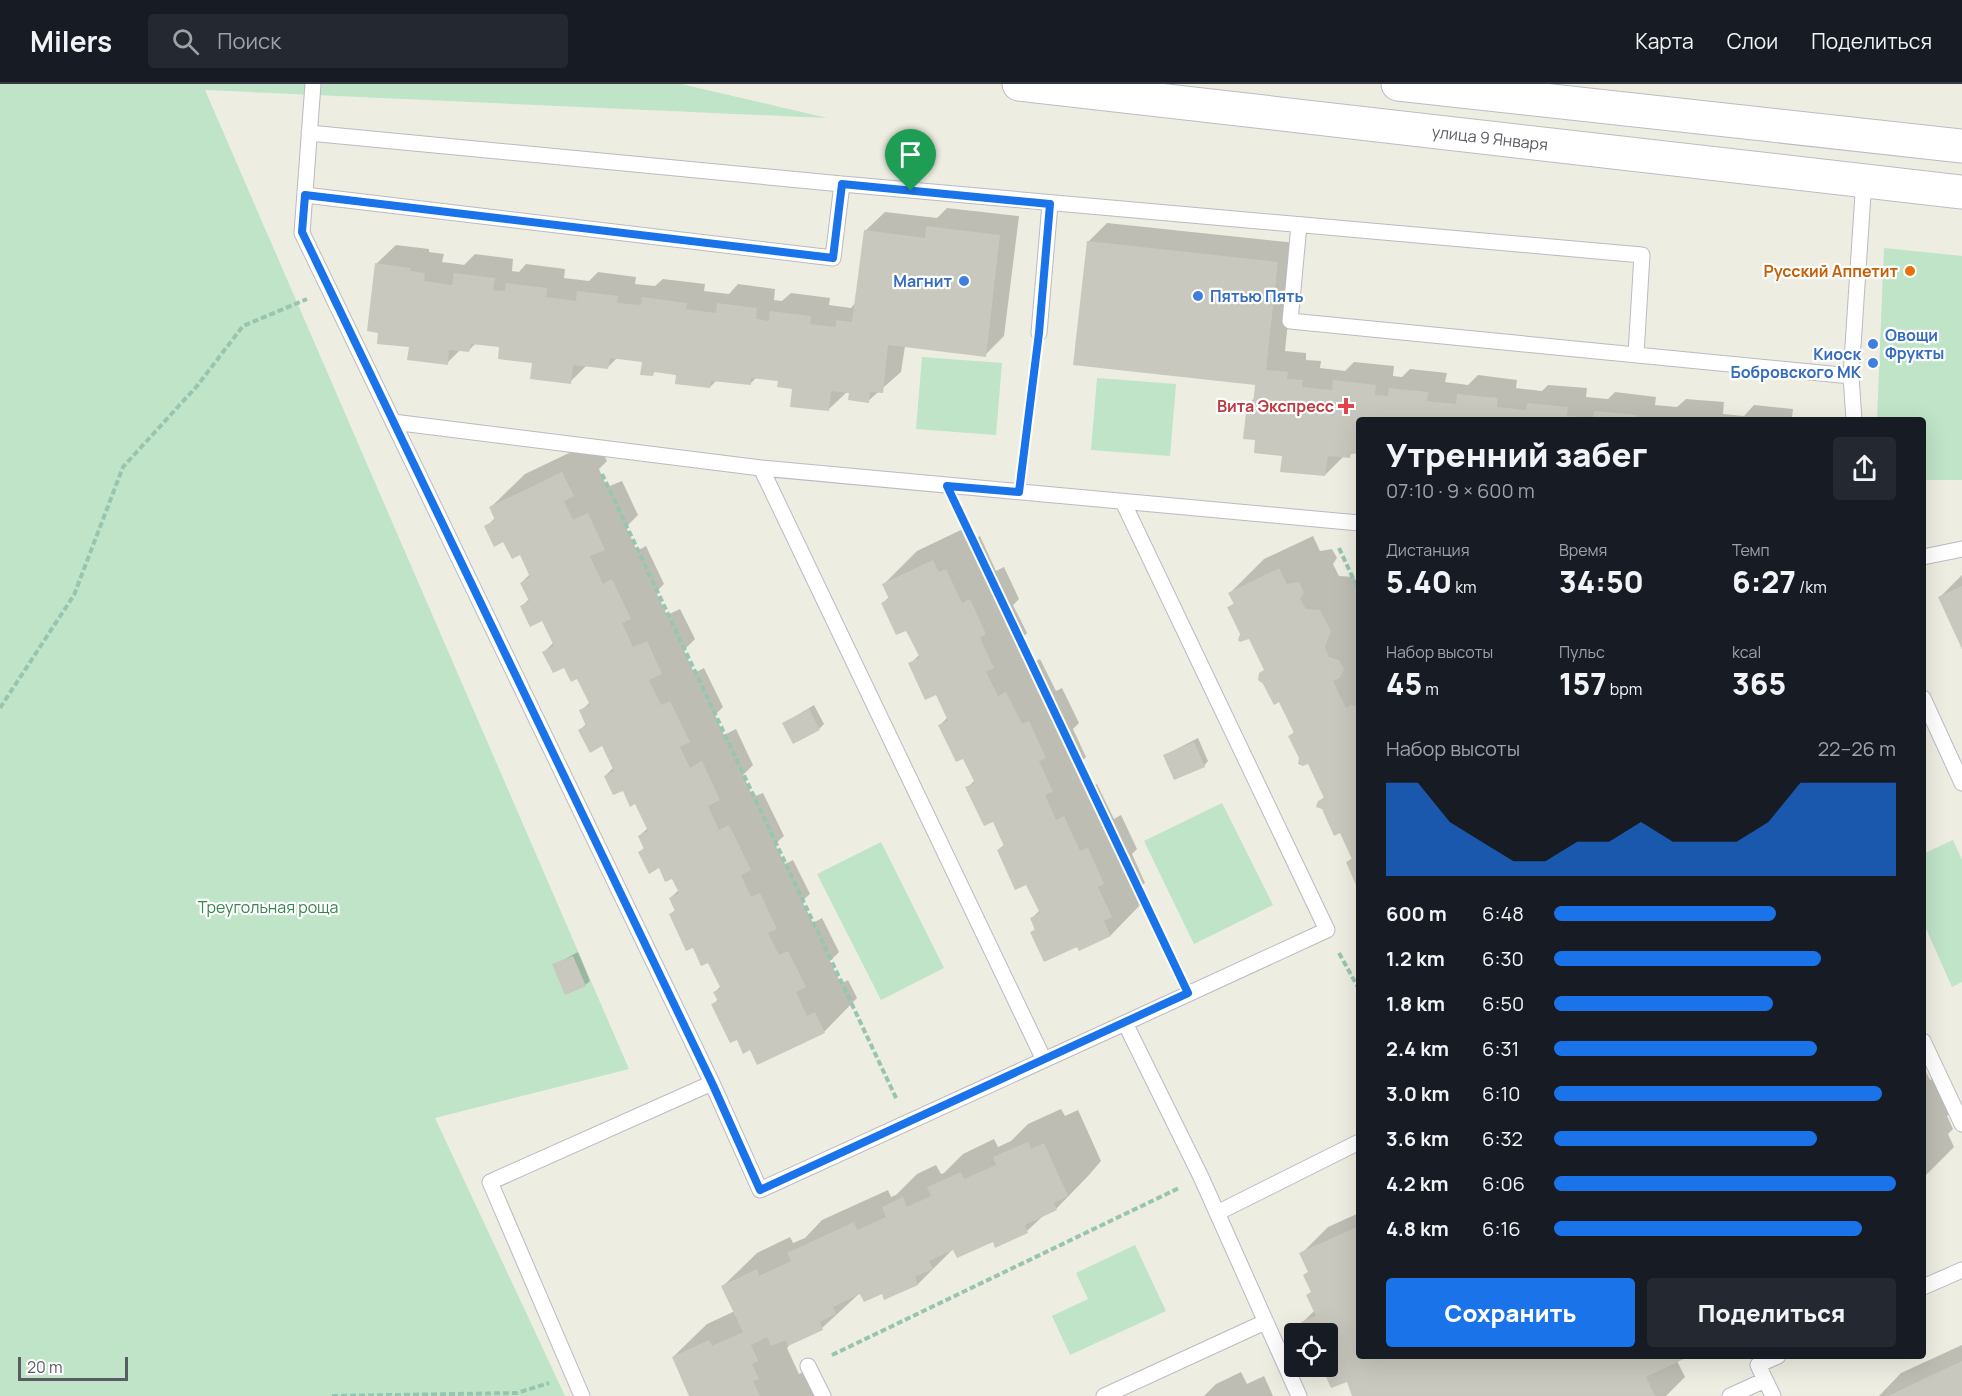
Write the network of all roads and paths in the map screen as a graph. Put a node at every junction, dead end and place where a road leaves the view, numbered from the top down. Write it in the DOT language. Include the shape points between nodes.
graph roads {
  1 [pos="313,84"];
  2 [pos="1019,84"];
  3 [pos="1398,84"];
  4 [pos="309,133"];
  5 [pos="1866,137"];
  6 [pos="1962,146"];
  7 [pos="1864,179"];
  8 [pos="842,184"];
  9 [pos="1962,192"];
  10 [pos="305,195"];
  11 [pos="1050,204"];
  12 [pos="1299,225"];
  13 [pos="329,289"];
  14 [pos="1039,333"];
  15 [pos="1636,354"];
  16 [pos="1851,376"];
  17 [pos="1854,417"];
  18 [pos="393,422"];
  19 [pos="589,446"];
  20 [pos="761,468"];
  21 [pos="947,486"];
  22 [pos="1019,492"];
  23 [pos="1123,502"];
  24 [pos="1325,520"];
  25 [pos="1356,524"];
  26 [pos="1962,549"];
  27 [pos="1926,555"];
  28 [pos="1356,585"];
  29 [pos="1926,705"];
  30 [pos="0,708"];
  31 [pos="1962,783"];
  32 [pos="1327,930"];
  33 [pos="1356,983"];
  34 [pos="1188,993"];
  35 [pos="1125,1023"];
  36 [pos="1926,1047"];
  37 [pos="1044,1060"];
  38 [pos="712,1083"];
  39 [pos="907,1122"];
  40 [pos="1962,1124"];
  41 [pos="1356,1144"];
  42 [pos="1201,1177"];
  43 [pos="1217,1213"];
  44 [pos="1962,1270"];
  45 [pos="1926,1286"];
  46 [pos="1265,1322"];
  47 [pos="1756,1361"];
  48 [pos="808,1366"];
  49 [pos="573,1375"];
  50 [pos="1766,1380"];
  51 [pos="332,1396"];
  52 [pos="582,1396"];
  53 [pos="823,1396"];
  54 [pos="1104,1396"];
  55 [pos="1299,1396"];
  56 [pos="1730,1396"];
  57 [pos="1773,1396"];
  1 -- 4 [label="lane"];
  2 -- 7 [label="main road, улица 9 Января"];
  3 -- 5 [label="main road"];
  4 -- 8 [label="lane"];
  4 -- 10 [label="lane"];
  5 -- 6 [label="main road"];
  5 -- 7 [label="main road"];
  7 -- 9 [label="main road, улица 9 Января"];
  7 -- 16 [label="lane"];
  8 -- 10 [label="lane" via="833,258"];
  8 -- 11 [label="lane"];
  10 -- 13 [label="lane" via="302,232"];
  11 -- 12 [label="lane"];
  11 -- 14 [label="lane"];
  12 -- 15 [label="lane" via="1642,255"];
  12 -- 15 [label="lane" via="1290,321"];
  13 -- 18 [label="lane"];
  13 -- 30 [label="path" via="243,326 197,386 123,467 74,595"];
  14 -- 22 [label="path"];
  15 -- 16 [label="lane"];
  16 -- 17 [label="lane"];
  18 -- 19 [label="lane"];
  18 -- 38 [label="lane"];
  19 -- 20 [label="lane"];
  19 -- 39 [label="path"];
  20 -- 21 [label="lane"];
  20 -- 37 [label="lane"];
  21 -- 22 [label="lane"];
  21 -- 34 [label="path"];
  22 -- 23 [label="lane"];
  23 -- 24 [label="lane"];
  23 -- 32 [label="lane"];
  24 -- 25 [label="lane"];
  24 -- 28 [label="path"];
  26 -- 27 [label="lane"];
  29 -- 31 [label="lane"];
  32 -- 33 [label="path"];
  32 -- 34 [label="lane"];
  34 -- 35 [label="lane"];
  35 -- 37 [label="lane"];
  35 -- 42 [label="lane"];
  36 -- 40 [label="lane"];
  37 -- 39 [label="lane"];
  38 -- 39 [label="lane" via="760,1190"];
  38 -- 49 [label="lane" via="490,1182"];
  41 -- 43 [label="lane"];
  42 -- 43 [label="lane"];
  42 -- 48 [label="path"];
  43 -- 46 [label="lane"];
  44 -- 45 [label="lane"];
  46 -- 54 [label="lane"];
  46 -- 55 [label="lane"];
  47 -- 50 [label="lane"];
  48 -- 53 [label="lane"];
  49 -- 51 [label="path" via="517,1393"];
  49 -- 52 [label="lane"];
  50 -- 56 [label="lane"];
  50 -- 57 [label="lane"];
}
